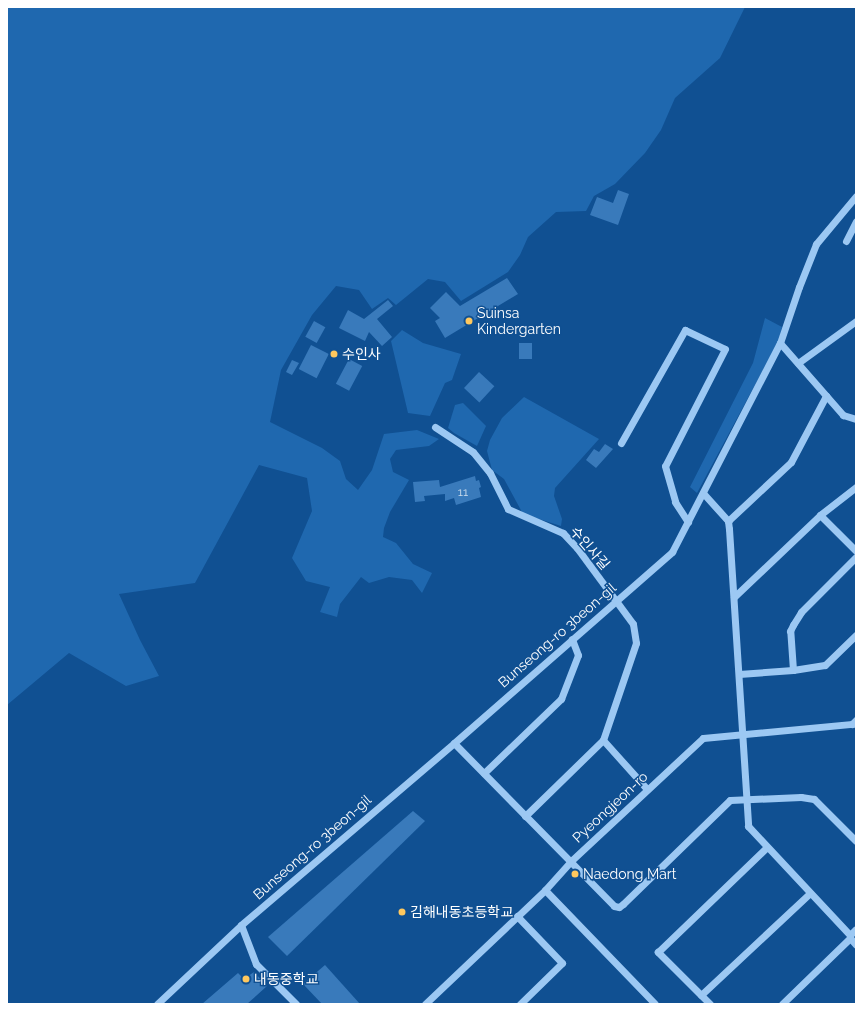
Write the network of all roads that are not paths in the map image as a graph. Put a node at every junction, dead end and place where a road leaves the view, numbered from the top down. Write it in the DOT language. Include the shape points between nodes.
graph roads {
  1 [pos="856,196"];
  2 [pos="856,221"];
  3 [pos="846,241"];
  4 [pos="856,321"];
  5 [pos="780,343"];
  6 [pos="798,363"];
  7 [pos="826,396"];
  8 [pos="854,416"];
  9 [pos="435,427"];
  10 [pos="621,443"];
  11 [pos="856,487"];
  12 [pos="703,493"];
  13 [pos="820,515"];
  14 [pos="728,521"];
  15 [pos="688,522"];
  16 [pos="856,551"];
  17 [pos="856,557"];
  18 [pos="734,597"];
  19 [pos="616,600"];
  20 [pos="856,635"];
  21 [pos="572,640"];
  22 [pos="793,670"];
  23 [pos="739,674"];
  24 [pos="855,724"];
  25 [pos="742,734"];
  26 [pos="603,740"];
  27 [pos="454,743"];
  28 [pos="484,773"];
  29 [pos="647,789"];
  30 [pos="746,800"];
  31 [pos="525,816"];
  32 [pos="856,841"];
  33 [pos="767,847"];
  34 [pos="571,862"];
  35 [pos="545,890"];
  36 [pos="810,893"];
  37 [pos="517,916"];
  38 [pos="241,925"];
  39 [pos="856,929"];
  40 [pos="850,936"];
  41 [pos="856,945"];
  42 [pos="701,996"];
  43 [pos="157,1004"];
  44 [pos="296,1004"];
  45 [pos="426,1004"];
  46 [pos="520,1004"];
  47 [pos="655,1004"];
  48 [pos="710,1004"];
  49 [pos="782,1004"];
  1 -- 5 [label="street, Bunseong-ro 3beon-gil" via="816,244"];
  2 -- 3 [label="street"];
  4 -- 6 [label="street"];
  5 -- 6 [label="street"];
  5 -- 12 [label="street, Bunseong-ro 3beon-gil"];
  6 -- 7 [label="street"];
  7 -- 8 [label="street" via="843,415"];
  7 -- 14 [label="street" via="791,462"];
  9 -- 19 [label="street, 수인사길" via="473,452 490,473 508,509 563,533"];
  10 -- 15 [label="street" via="685,330 725,349 665,466 675,502"];
  11 -- 13 [label="street"];
  12 -- 14 [label="street"];
  12 -- 15 [label="street, Bunseong-ro 3beon-gil"];
  13 -- 16 [label="street"];
  13 -- 18 [label="street"];
  14 -- 18 [label="street"];
  15 -- 19 [label="street, Bunseong-ro 3beon-gil" via="672,552"];
  17 -- 22 [label="street" via="801,612 793,625 790,631"];
  18 -- 23 [label="street"];
  19 -- 21 [label="street, Bunseong-ro 3beon-gil"];
  19 -- 26 [label="street, 수인사길" via="633,624 636,643"];
  20 -- 22 [label="street" via="825,666"];
  21 -- 27 [label="street, Bunseong-ro 3beon-gil"];
  21 -- 28 [label="street" via="578,655 561,699"];
  22 -- 23 [label="street"];
  23 -- 25 [label="street"];
  24 -- 25 [label="street, Pyeongjeon-ro"];
  25 -- 29 [label="street, Pyeongjeon-ro" via="703,738"];
  25 -- 30 [label="street"];
  26 -- 29 [label="street"];
  26 -- 31 [label="street"];
  27 -- 28 [label="street"];
  27 -- 38 [label="street, Bunseong-ro 3beon-gil"];
  28 -- 31 [label="street"];
  29 -- 34 [label="street, Pyeongjeon-ro"];
  30 -- 32 [label="street" via="801,797 814,799"];
  30 -- 33 [label="street" via="748,826"];
  30 -- 34 [label="street" via="730,800 619,907 611,904"];
  31 -- 34 [label="street"];
  33 -- 36 [label="street"];
  33 -- 42 [label="street" via="658,952"];
  34 -- 35 [label="street, Pyeongjeon-ro"];
  35 -- 37 [label="street, Pyeongjeon-ro"];
  35 -- 47 [label="street"];
  36 -- 40 [label="street"];
  36 -- 42 [label="street"];
  37 -- 45 [label="street, Pyeongjeon-ro"];
  37 -- 46 [label="street" via="562,964"];
  38 -- 43 [label="street, Bunseong-ro 3beon-gil"];
  38 -- 44 [label="street" via="256,964"];
  39 -- 40 [label="street"];
  40 -- 41 [label="street"];
  40 -- 49 [label="street"];
  42 -- 48 [label="street"];
}
